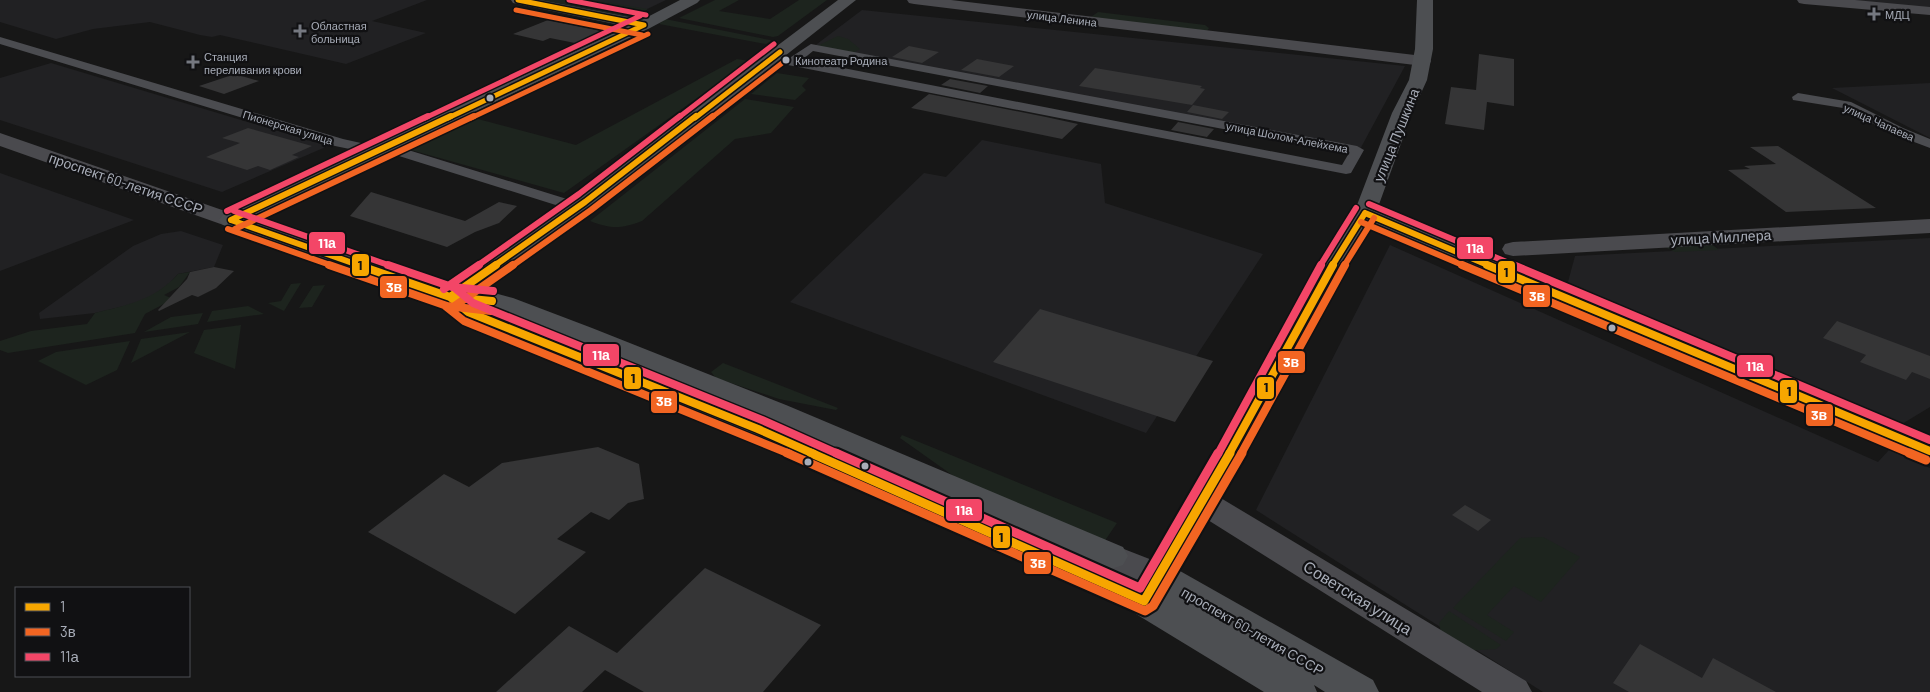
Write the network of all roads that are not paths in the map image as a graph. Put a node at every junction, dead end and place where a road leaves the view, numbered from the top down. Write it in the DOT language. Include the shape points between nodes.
graph roads {
  1 [pos="518,0"];
  2 [pos="692,0"];
  3 [pos="848,0"];
  4 [pos="914,0"];
  5 [pos="1425,0"];
  6 [pos="1804,0"];
  7 [pos="1930,11"];
  8 [pos="644,25"];
  9 [pos="2,41"];
  10 [pos="1423,61"];
  11 [pos="792,62"];
  12 [pos="1798,98"];
  13 [pos="0,139"];
  14 [pos="1930,144"];
  15 [pos="379,150"];
  16 [pos="578,207"];
  17 [pos="1365,213"];
  18 [pos="232,220"];
  19 [pos="1930,226"];
  20 [pos="1513,249"];
  21 [pos="450,297"];
  22 [pos="1930,451"];
  23 [pos="1203,502"];
  24 [pos="1111,556"];
  25 [pos="1151,588"];
  26 [pos="1297,692"];
  27 [pos="1359,692"];
  28 [pos="1513,692"];
  1 -- 8 [label="street"];
  2 -- 8 [label="main road"];
  3 -- 16 [label="main road"];
  4 -- 10 [label="street, улица Ленина"];
  5 -- 10 [label="main road, улица Пушкина"];
  6 -- 7 [label="street"];
  8 -- 15 [label="main road"];
  9 -- 15 [label="street, Пионерская улица" via="340,143"];
  10 -- 17 [label="main road, улица Пушкина"];
  11 -- 11 [label="street, улица Шолом-Алейхема" via="811,48 1357,150 1346,170"];
  12 -- 14 [label="street, улица Чапаева" via="1846,105"];
  13 -- 18 [label="main road, проспект 60-летия СССР"];
  15 -- 16 [label="street, Пионерская улица" via="400,152"];
  15 -- 18 [label="main road"];
  16 -- 21 [label="main road"];
  17 -- 22 [label="main road"];
  17 -- 23 [label="main road, улица Пушкина" via="1331,268"];
  18 -- 21 [label="street, проспект 60-летия СССР"];
  19 -- 20 [label="street, улица Миллера"];
  21 -- 24 [label="main road, проспект 60-летия СССР" via="487,299 504,304 774,412"];
  21 -- 25 [label="main road, проспект 60-летия СССР" via="468,312"];
  23 -- 25 [label="main road, улица Пушкина"];
  23 -- 28 [label="street, Советская улица"];
  24 -- 25 [label="street, проспект 60-летия СССР"];
  25 -- 26 [label="main road, проспект 60-летия СССР"];
  25 -- 27 [label="main road, проспект 60-летия СССР"];
}
